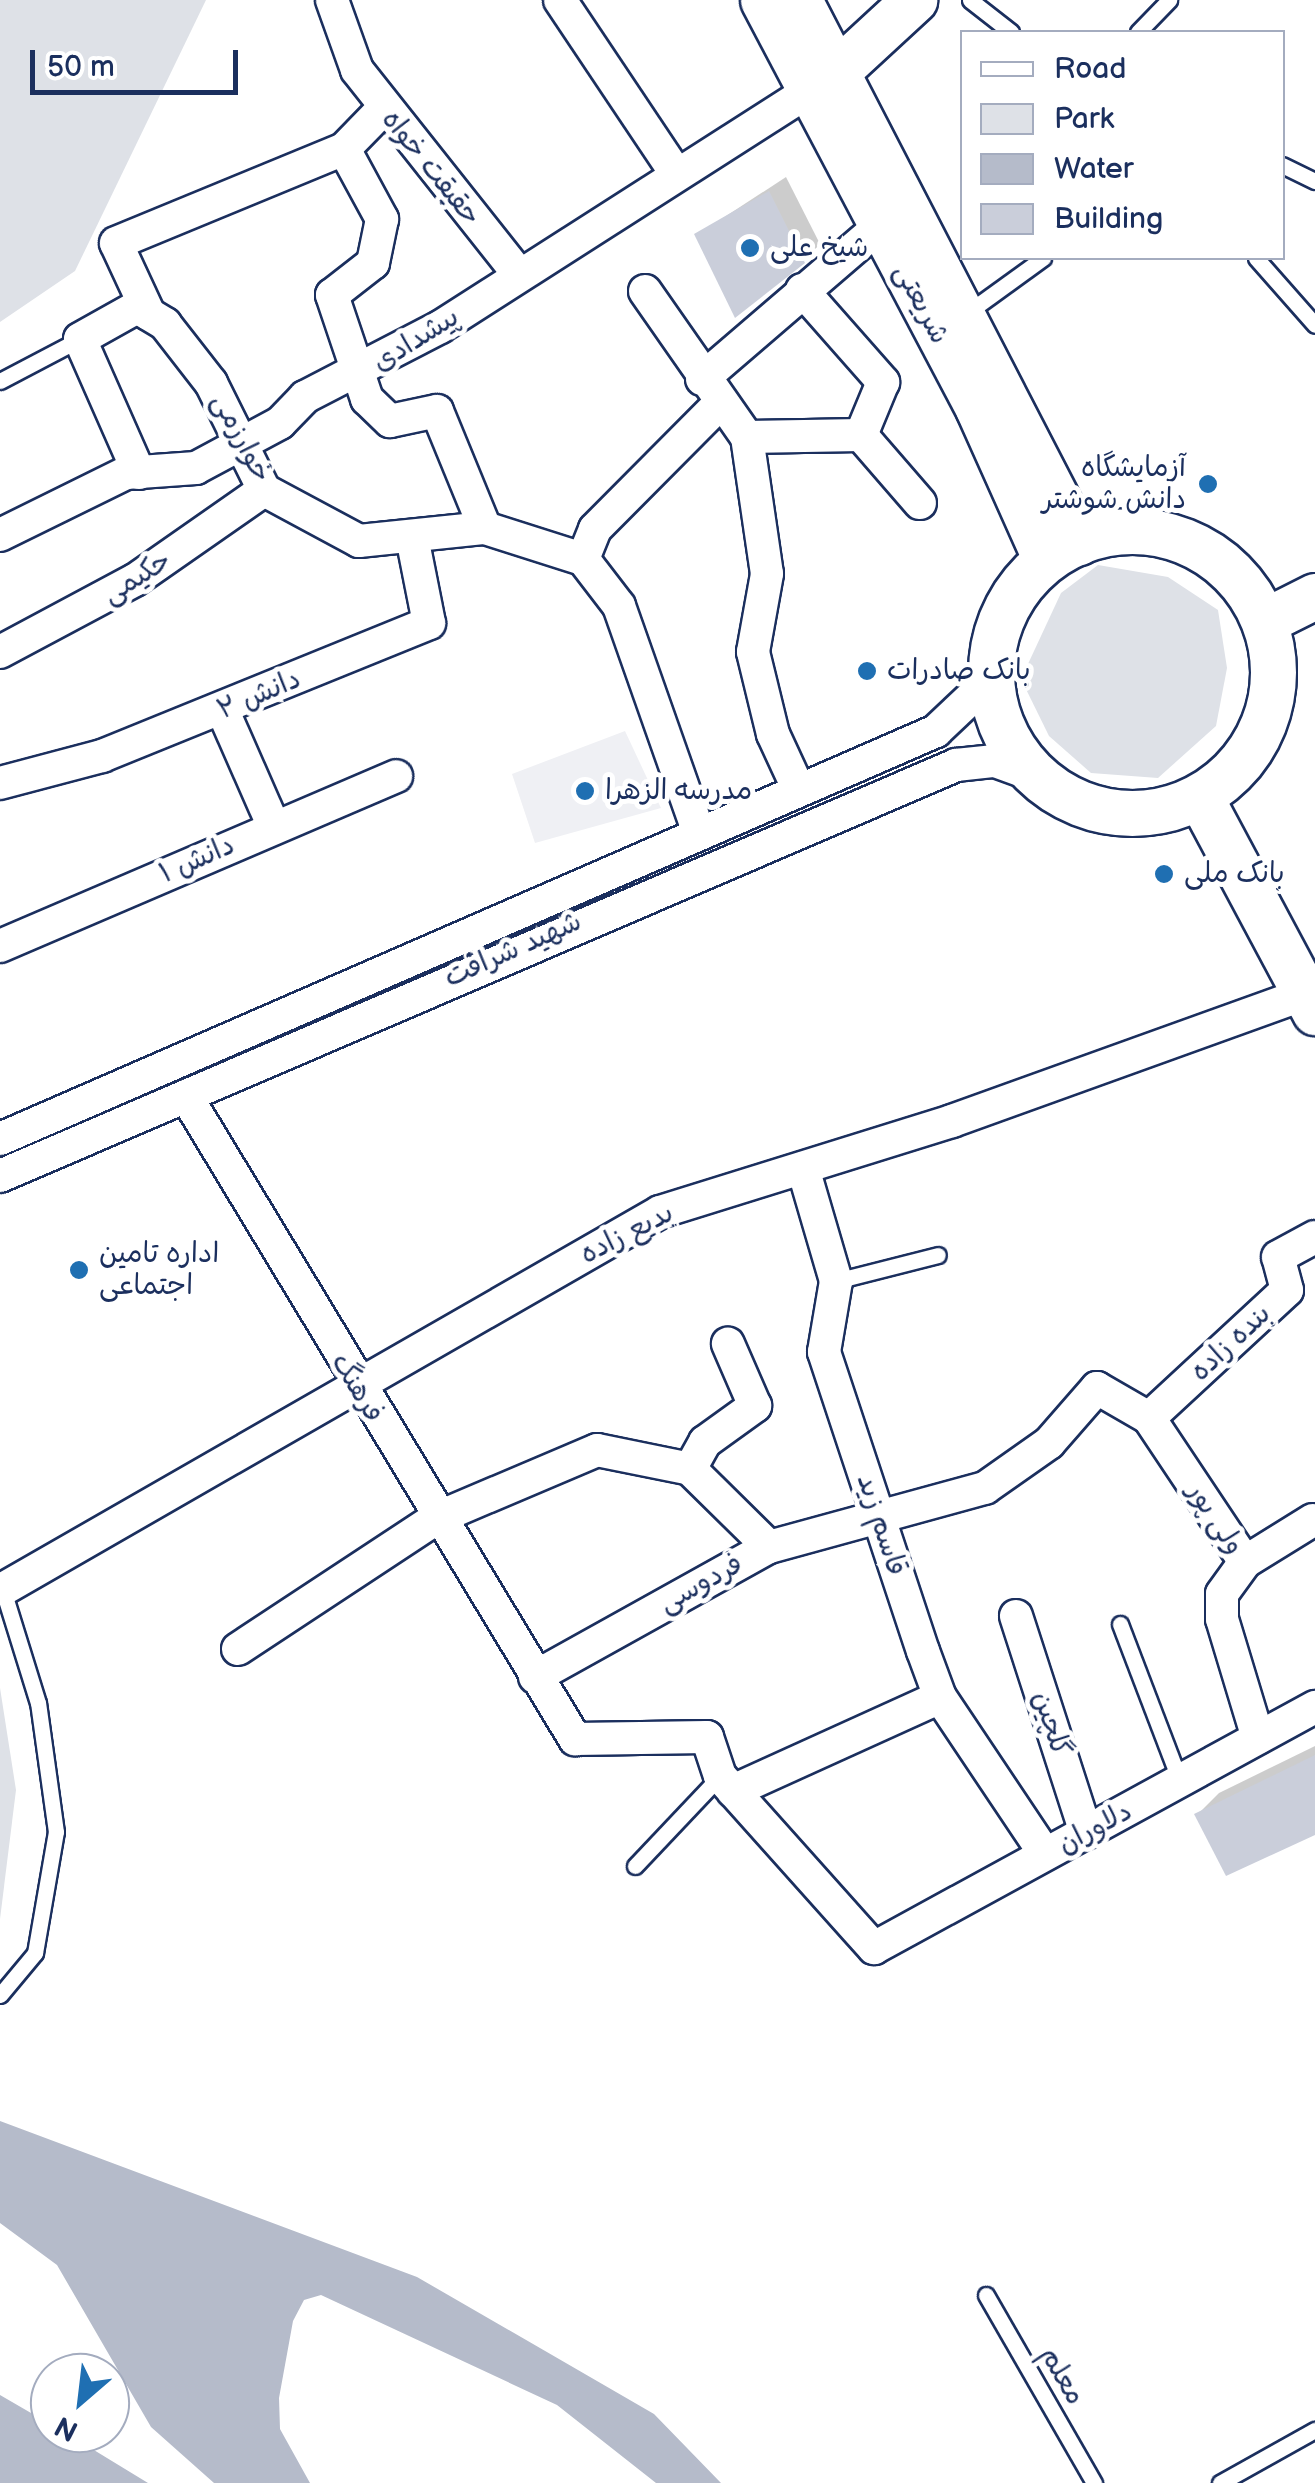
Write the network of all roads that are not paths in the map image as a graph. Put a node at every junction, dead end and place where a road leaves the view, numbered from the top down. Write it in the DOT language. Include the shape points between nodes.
graph roads {
  1 [pos="332,0"];
  2 [pos="560,0"];
  3 [pos="763,0"];
  4 [pos="799,0"];
  5 [pos="914,0"];
  6 [pos="970,0"];
  7 [pos="1169,0"];
  8 [pos="1009,30"];
  9 [pos="1140,30"];
  10 [pos="823,82"];
  11 [pos="383,110"];
  12 [pos="344,149"];
  13 [pos="1285,166"];
  14 [pos="675,172"];
  15 [pos="1315,182"];
  16 [pos="880,226"];
  17 [pos="1040,260"];
  18 [pos="1258,260"];
  19 [pos="518,273"];
  20 [pos="802,290"];
  21 [pos="645,291"];
  22 [pos="967,313"];
  23 [pos="148,314"];
  24 [pos="1315,326"];
  25 [pos="80,340"];
  26 [pos="358,375"];
  27 [pos="0,381"];
  28 [pos="711,391"];
  29 [pos="860,435"];
  30 [pos="747,437"];
  31 [pos="243,443"];
  32 [pos="140,472"];
  33 [pos="264,490"];
  34 [pos="920,503"];
  35 [pos="486,528"];
  36 [pos="2,529"];
  37 [pos="412,536"];
  38 [pos="1062,550"];
  39 [pos="583,559"];
  40 [pos="1315,596"];
  41 [pos="1265,621"];
  42 [pos="0,652"];
  43 [pos="990,680"];
  44 [pos="224,710"];
  45 [pos="1034,775"];
  46 [pos="396,776"];
  47 [pos="0,783"];
  48 [pos="798,788"];
  49 [pos="1200,798"];
  50 [pos="274,827"];
  51 [pos="699,833"];
  52 [pos="0,946"];
  53 [pos="1312,999"];
  54 [pos="186,1096"];
  55 [pos="0,1139"];
  56 [pos="803,1168"];
  57 [pos="0,1176"];
  58 [pos="1315,1238"];
  59 [pos="938,1255"];
  60 [pos="836,1280"];
  61 [pos="728,1344"];
  62 [pos="355,1386"];
  63 [pos="1150,1418"];
  64 [pos="690,1469"];
  65 [pos="876,1512"];
  66 [pos="437,1518"];
  67 [pos="1313,1520"];
  68 [pos="769,1547"];
  69 [pos="1244,1562"];
  70 [pos="2,1588"];
  71 [pos="1016,1616"];
  72 [pos="1120,1624"];
  73 [pos="238,1648"];
  74 [pos="535,1677"];
  75 [pos="940,1697"];
  76 [pos="1315,1707"];
  77 [pos="1258,1738"];
  78 [pos="1180,1782"];
  79 [pos="726,1784"];
  80 [pos="1086,1832"];
  81 [pos="1045,1854"];
  82 [pos="635,1866"];
  83 [pos="0,1996"];
  84 [pos="986,2294"];
  85 [pos="1315,2430"];
  86 [pos="1094,2483"];
  87 [pos="1220,2483"];
  1 -- 11 [label="street, حقیقت خواه" via="356,70"];
  2 -- 14 [label="street"];
  3 -- 10 [label="main road, شریعتی"];
  4 -- 10 [label="main road, شریعتی"];
  5 -- 10 [label="main road"];
  6 -- 8 [label="lane"];
  7 -- 9 [label="lane"];
  10 -- 14 [label="street, پیشدادی"];
  10 -- 16 [label="main road, شریعتی"];
  10 -- 22 [label="main road, شریعتی"];
  11 -- 12 [label="street"];
  11 -- 19 [label="street, حقیقت خواه"];
  12 -- 23 [label="street, خوارزمی" via="116,243"];
  12 -- 26 [label="street" via="382,219 373,263 332,295"];
  13 -- 15 [label="lane"];
  14 -- 19 [label="street, پیشدادی"];
  16 -- 20 [label="street"];
  16 -- 38 [label="main road, شریعتی"];
  17 -- 22 [label="lane"];
  18 -- 24 [label="lane"];
  19 -- 26 [label="street, پیشدادی"];
  20 -- 28 [label="street"];
  20 -- 29 [label="street" via="882,382"];
  21 -- 28 [label="street"];
  22 -- 38 [label="main road, شریعتی"];
  23 -- 25 [label="street" via="137,307"];
  23 -- 31 [label="street, خوارزمی" via="211,383"];
  25 -- 27 [label="lane"];
  25 -- 32 [label="street"];
  26 -- 31 [label="street, پیشدادی" via="305,397"];
  26 -- 35 [label="street" via="390,421 437,410"];
  28 -- 30 [label="street"];
  28 -- 39 [label="street" via="596,529"];
  29 -- 30 [label="street"];
  29 -- 34 [label="street"];
  30 -- 48 [label="street" via="767,574 753,652 772,734"];
  31 -- 32 [label="street, پیشدادی" via="196,468"];
  31 -- 33 [label="street, خوارزمی"];
  32 -- 36 [label="street, پیشدادی"];
  33 -- 37 [label="street, خوارزمی" via="359,541"];
  33 -- 42 [label="street, حکیمی" via="136,580"];
  35 -- 37 [label="street, خوارزمی"];
  35 -- 39 [label="street"];
  37 -- 44 [label="street, دانش ۲" via="429,624"];
  38 -- 41 [label="main road" via="1155,532 1202,548 1240,579"];
  38 -- 43 [label="main road" via="996,628"];
  39 -- 51 [label="street" via="618,606"];
  40 -- 41 [label="main road"];
  41 -- 49 [label="main road" via="1272,702 1258,740"];
  43 -- 45 [label="main road" via="1003,731"];
  43 -- 48 [label="street, شهید شرافت" via="936,730"];
  44 -- 47 [label="street, دانش ۲"];
  44 -- 50 [label="street"];
  45 -- 49 [label="main road" via="1113,813"];
  45 -- 54 [label="street, شهید شرافت" via="995,762 956,765"];
  46 -- 50 [label="street, دانش ۱"];
  48 -- 51 [label="street, شهید شرافت"];
  49 -- 53 [label="main road"];
  50 -- 52 [label="street, دانش ۱"];
  51 -- 55 [label="street, شهید شرافت"];
  53 -- 56 [label="street, بدیع زاده"];
  54 -- 57 [label="street, شهید شرافت"];
  54 -- 62 [label="street, فرهنگ"];
  56 -- 60 [label="street, قاسم زید"];
  56 -- 62 [label="street, بدیع زاده" via="660,1212"];
  58 -- 63 [label="street, بنده زاده" via="1278,1257 1286,1290"];
  59 -- 60 [label="lane"];
  60 -- 65 [label="street, قاسم زید" via="824,1352"];
  61 -- 64 [label="street" via="754,1406 705,1442"];
  62 -- 66 [label="street, فرهنگ"];
  62 -- 70 [label="street, بدیع زاده"];
  63 -- 65 [label="street, فردوسی" via="1097,1388 1049,1442 985,1488"];
  63 -- 69 [label="street, ولی پور"];
  64 -- 66 [label="street" via="597,1450"];
  64 -- 68 [label="street"];
  65 -- 68 [label="street, فردوسی"];
  65 -- 75 [label="street, قاسم زید"];
  66 -- 73 [label="street"];
  66 -- 74 [label="street, فرهنگ"];
  67 -- 69 [label="street"];
  68 -- 74 [label="street, فردوسی"];
  69 -- 77 [label="street, ولی پور" via="1222,1594 1222,1620"];
  70 -- 83 [label="lane" via="38,1703 56,1832 34,1953"];
  71 -- 80 [label="street, گلچین"];
  72 -- 78 [label="lane"];
  74 -- 79 [label="street, فرهنگ" via="576,1739 707,1737"];
  75 -- 79 [label="street"];
  75 -- 81 [label="street, قاسم زید"];
  76 -- 77 [label="street, دلاوران"];
  77 -- 78 [label="street, دلاوران"];
  78 -- 80 [label="street, دلاوران"];
  79 -- 81 [label="street, دلاوران" via="874,1948"];
  79 -- 82 [label="lane"];
  80 -- 81 [label="street, دلاوران"];
  84 -- 86 [label="lane, معلم"];
  85 -- 87 [label="lane"];
}
